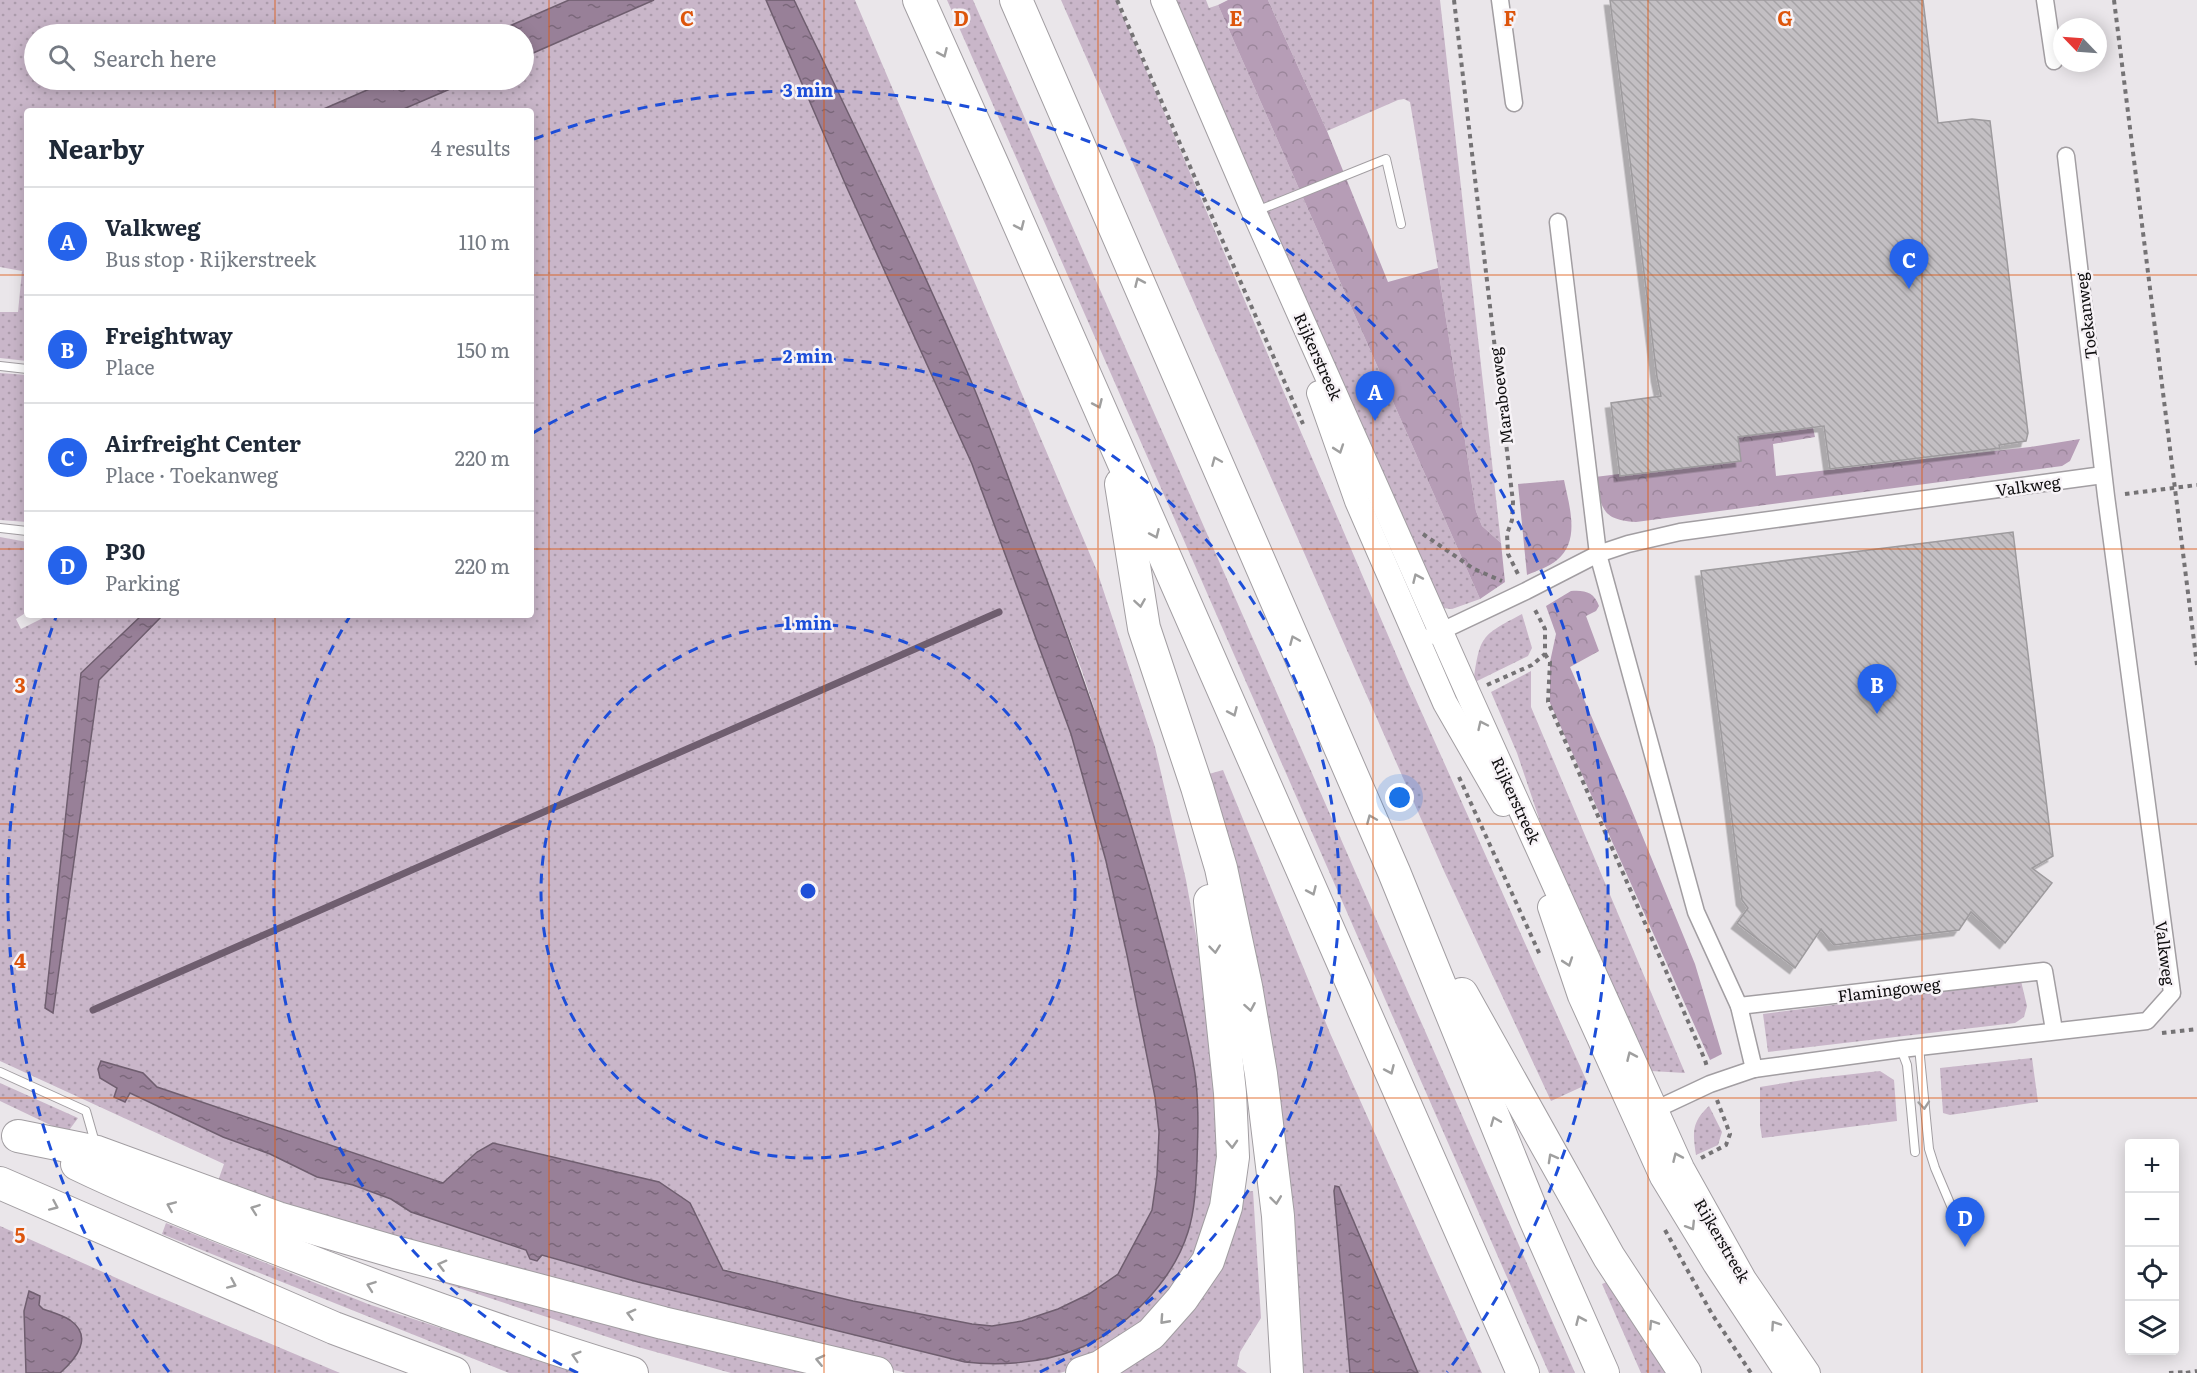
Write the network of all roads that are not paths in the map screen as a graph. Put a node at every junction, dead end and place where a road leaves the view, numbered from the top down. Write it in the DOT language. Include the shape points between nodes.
graph roads {
  1 [pos="919,0"];
  2 [pos="1016,0"];
  3 [pos="1150,0"];
  4 [pos="1163,0"];
  5 [pos="1500,0"];
  6 [pos="2045,0"];
  7 [pos="2053,54"];
  8 [pos="1514,103"];
  9 [pos="2066,156"];
  10 [pos="1248,214"];
  11 [pos="1558,222"];
  12 [pos="1401,224"];
  13 [pos="0,366"];
  14 [pos="24,369"];
  15 [pos="1115,442"];
  16 [pos="2103,475"];
  17 [pos="0,528"];
  18 [pos="24,531"];
  19 [pos="1598,554"];
  20 [pos="1430,637"];
  21 [pos="1197,787"];
  22 [pos="1394,872"];
  23 [pos="1739,1006"];
  24 [pos="2054,1030"];
  25 [pos="1919,1047"];
  26 [pos="1901,1049"];
  27 [pos="1754,1069"];
  28 [pos="0,1072"];
  29 [pos="1645,1114"];
  30 [pos="9,1132"];
  31 [pos="98,1152"];
  32 [pos="1915,1152"];
  33 [pos="0,1183"];
  34 [pos="1952,1208"];
  35 [pos="333,1328"];
  36 [pos="406,1373"];
  37 [pos="454,1373"];
  38 [pos="632,1373"];
  39 [pos="877,1373"];
  40 [pos="1082,1373"];
  41 [pos="1287,1373"];
  42 [pos="1523,1373"];
  43 [pos="1604,1373"];
  44 [pos="1685,1373"];
  45 [pos="1787,1373"];
  46 [pos="1808,1373"];
  1 -- 15 [label="highway, one-way"];
  22 -- 2 [label="highway, one-way"];
  3 -- 10 [label="street, Rijkerstreek"];
  4 -- 10 [label="street, Rijkerstreek"];
  5 -- 8 [label="street"];
  6 -- 7 [label="street"];
  9 -- 16 [label="street, Toekanweg"];
  10 -- 12 [label="lane" via="1386,159"];
  10 -- 20 [label="street, Rijkerstreek"];
  11 -- 19 [label="street"];
  13 -- 14 [label="lane"];
  15 -- 21 [label="highway, one-way" via="1144,628"];
  15 -- 42 [label="highway, one-way"];
  16 -- 19 [label="street, Valkweg" via="1680,532"];
  16 -- 24 [label="street, Valkweg" via="2172,993 2147,1021"];
  17 -- 18 [label="lane"];
  19 -- 20 [label="street, Valkweg"];
  19 -- 23 [label="street" via="1696,912"];
  29 -- 20 [label="street, Rijkerstreek, one-way" via="1468,693"];
  20 -- 29 [label="street, Rijkerstreek, one-way" via="1445,703 1507,810 1545,893 1580,996"];
  21 -- 40 [label="highway, one-way" via="1230,1093 1233,1157 1226,1207 1208,1261 1182,1299 1151,1334 1100,1367"];
  21 -- 41 [label="highway, one-way" via="1221,868 1261,1074 1278,1216"];
  43 -- 22 [label="highway, one-way" via="1535,1219"];
  44 -- 22 [label="highway, one-way" via="1587,1220"];
  23 -- 24 [label="street, Flamingoweg" via="2044,971"];
  23 -- 27 [label="street"];
  24 -- 25 [label="street"];
  25 -- 26 [label="street"];
  25 -- 34 [label="lane, one-way" via="1929,1149"];
  26 -- 27 [label="street"];
  26 -- 32 [label="lane" via="1907,1065"];
  27 -- 29 [label="street"];
  28 -- 31 [label="lane" via="86,1111"];
  29 -- 45 [label="street, Rijkerstreek, one-way" via="1662,1177"];
  46 -- 29 [label="street, Rijkerstreek, one-way" via="1744,1279 1682,1168"];
  30 -- 31 [label="highway"];
  38 -- 30 [label="highway, one-way" via="520,1339 365,1283 184,1212"];
  39 -- 31 [label="highway, one-way" via="663,1323 395,1252 278,1218"];
  33 -- 35 [label="highway, one-way"];
  35 -- 36 [label="highway"];
  35 -- 37 [label="highway"];
}
